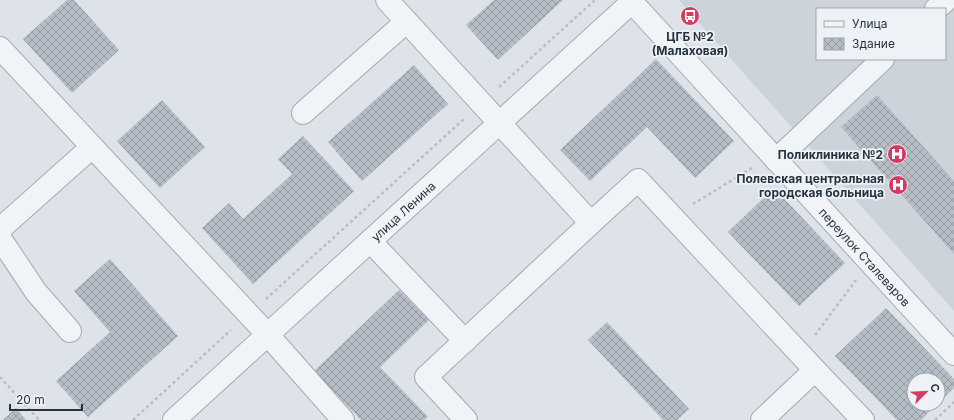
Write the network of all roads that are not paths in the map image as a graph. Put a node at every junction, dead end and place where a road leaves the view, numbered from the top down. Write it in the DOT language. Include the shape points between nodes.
graph roads {
  1 [pos="387,0"];
  2 [pos="946,0"];
  3 [pos="631,1"];
  4 [pos="937,8"];
  5 [pos="406,22"];
  6 [pos="0,48"];
  7 [pos="882,60"];
  8 [pos="303,113"];
  9 [pos="499,124"];
  10 [pos="92,147"];
  11 [pos="774,157"];
  12 [pos="591,223"];
  13 [pos="0,229"];
  14 [pos="0,238"];
  15 [pos="370,241"];
  16 [pos="70,331"];
  17 [pos="268,335"];
  18 [pos="465,341"];
  19 [pos="954,354"];
  20 [pos="808,363"];
  21 [pos="174,420"];
  22 [pos="343,420"];
  23 [pos="466,420"];
  24 [pos="762,420"];
  25 [pos="863,420"];
  1 -- 5 [label="street"];
  2 -- 4 [label="street"];
  3 -- 9 [label="street, улица Ленина"];
  3 -- 11 [label="street, переулок Сталеваров"];
  5 -- 8 [label="street"];
  5 -- 9 [label="street"];
  6 -- 10 [label="street"];
  7 -- 11 [label="street"];
  9 -- 12 [label="street"];
  9 -- 15 [label="street, улица Ленина"];
  10 -- 13 [label="street"];
  10 -- 17 [label="street"];
  11 -- 19 [label="street, переулок Сталеваров"];
  12 -- 18 [label="street"];
  12 -- 20 [label="street" via="638,180"];
  14 -- 16 [label="street" via="36,292"];
  15 -- 17 [label="street, улица Ленина"];
  15 -- 18 [label="street"];
  17 -- 21 [label="street, улица Ленина"];
  17 -- 22 [label="street"];
  18 -- 23 [label="street" via="426,377"];
  20 -- 24 [label="street"];
  20 -- 25 [label="street"];
}
